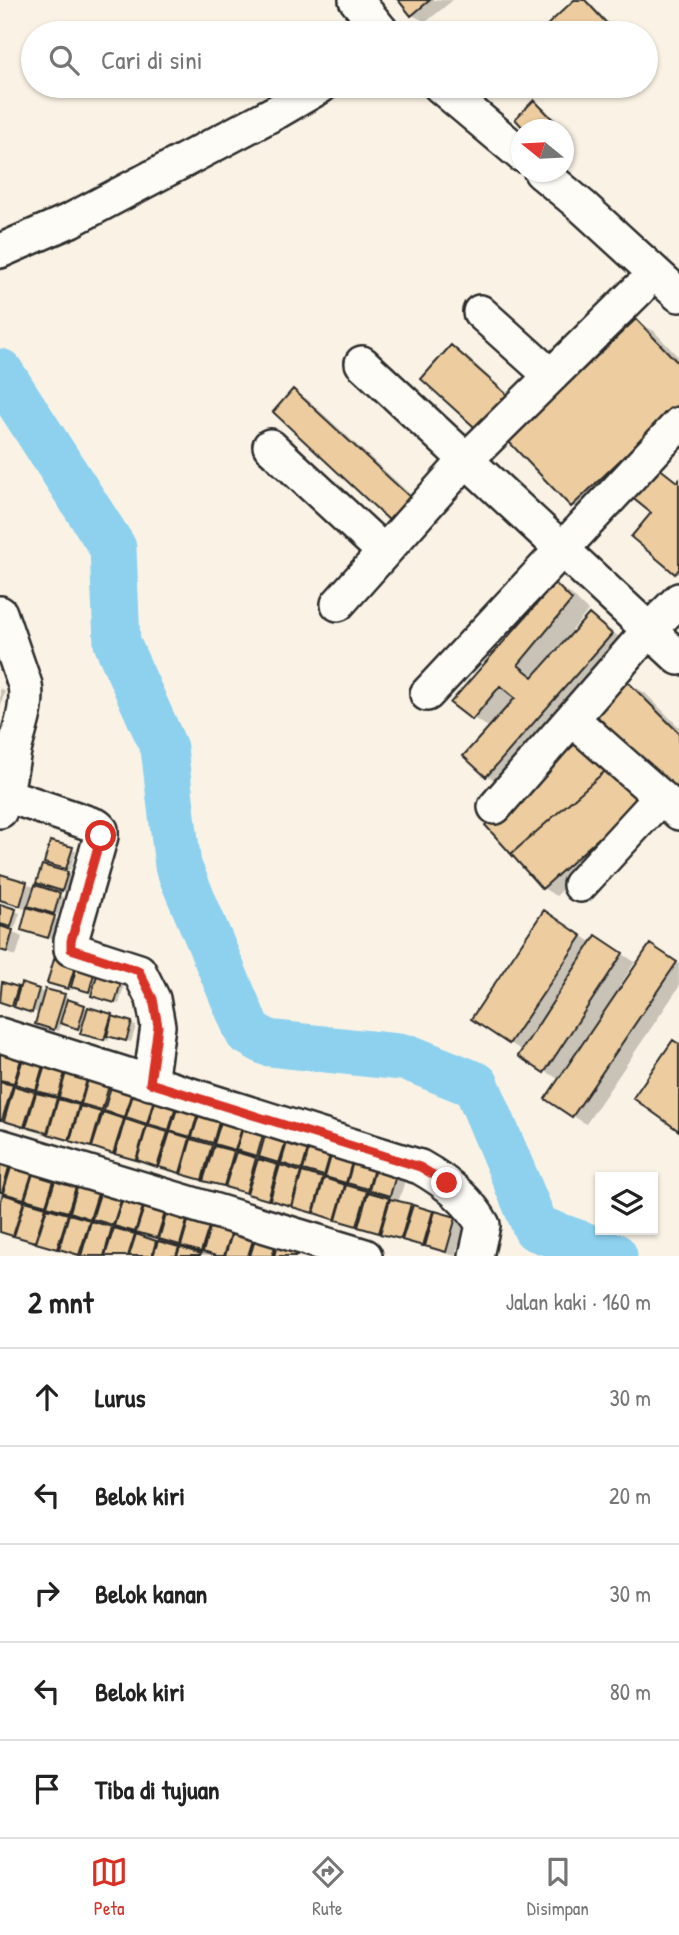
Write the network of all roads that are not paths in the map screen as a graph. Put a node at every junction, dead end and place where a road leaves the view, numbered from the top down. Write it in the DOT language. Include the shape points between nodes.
graph roads {
  1 [pos="356,0"];
  2 [pos="373,21"];
  3 [pos="300,98"];
  4 [pos="454,98"];
  5 [pos="511,146"];
  6 [pos="553,182"];
  7 [pos="0,251"];
  8 [pos="639,289"];
  9 [pos="679,295"];
  10 [pos="480,312"];
  11 [pos="362,363"];
  12 [pos="551,376"];
  13 [pos="679,424"];
  14 [pos="270,446"];
  15 [pos="466,460"];
  16 [pos="562,549"];
  17 [pos="384,552"];
  18 [pos="679,600"];
  19 [pos="338,604"];
  20 [pos="2,628"];
  21 [pos="649,630"];
  22 [pos="679,658"];
  23 [pos="427,694"];
  24 [pos="572,719"];
  25 [pos="7,750"];
  26 [pos="3,803"];
  27 [pos="670,805"];
  28 [pos="495,807"];
  29 [pos="580,885"];
  30 [pos="0,1035"];
  31 [pos="150,1083"];
  32 [pos="0,1146"];
  33 [pos="365,1256"];
  34 [pos="476,1256"];
  1 -- 2 [label="street"];
  3 -- 7 [label="street" via="71,220"];
  4 -- 5 [label="street"];
  6 -- 9 [label="street"];
  8 -- 12 [label="street"];
  10 -- 12 [label="street"];
  11 -- 15 [label="street"];
  12 -- 15 [label="street"];
  13 -- 16 [label="street"];
  14 -- 17 [label="street"];
  15 -- 16 [label="street"];
  15 -- 17 [label="street"];
  16 -- 21 [label="street"];
  16 -- 23 [label="street"];
  17 -- 19 [label="street"];
  18 -- 21 [label="street"];
  20 -- 25 [label="street" via="27,695"];
  21 -- 22 [label="street"];
  21 -- 24 [label="street"];
  24 -- 27 [label="street"];
  24 -- 28 [label="street"];
  25 -- 26 [label="street"];
  26 -- 31 [label="street" via="101,830 71,949 139,971 153,999 158,1026"];
  27 -- 29 [label="street"];
  30 -- 31 [label="street"];
  31 -- 34 [label="street" via="420,1167 447,1183 477,1215 483,1225"];
  32 -- 33 [label="street"];
}
